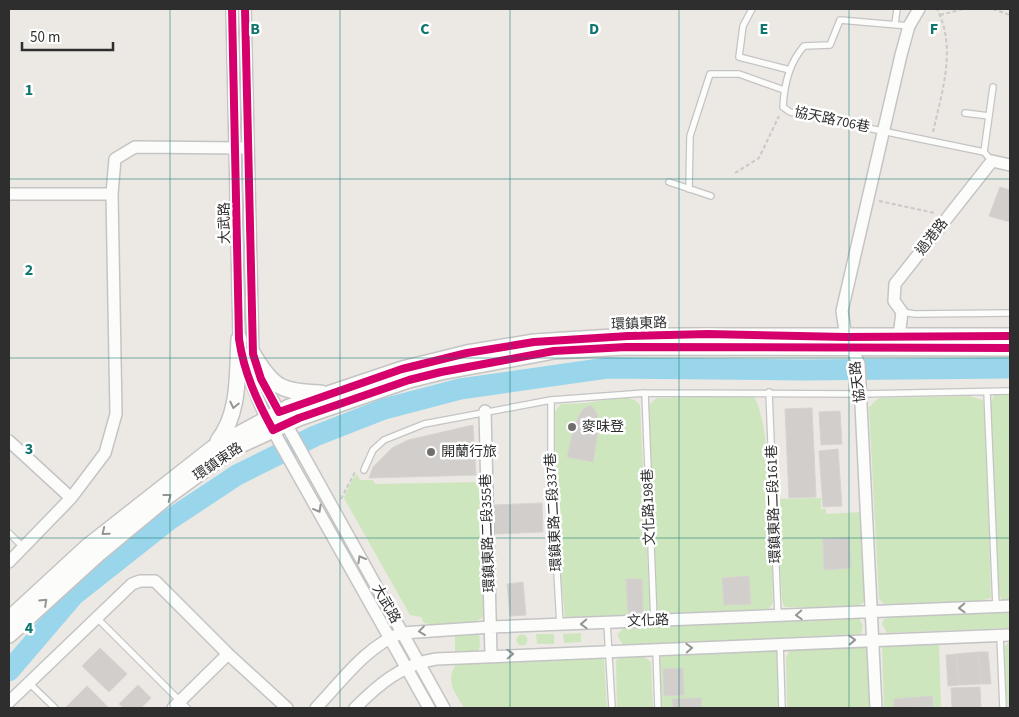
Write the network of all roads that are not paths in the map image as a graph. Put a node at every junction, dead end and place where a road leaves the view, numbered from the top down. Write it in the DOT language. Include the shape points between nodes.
graph roads {
  1 [pos="232,9"];
  2 [pos="246,9"];
  3 [pos="752,9"];
  4 [pos="897,9"];
  5 [pos="919,9"];
  6 [pos="895,24"];
  7 [pos="909,26"];
  8 [pos="790,70"];
  9 [pos="993,88"];
  10 [pos="784,90"];
  11 [pos="965,113"];
  12 [pos="989,116"];
  13 [pos="884,131"];
  14 [pos="242,148"];
  15 [pos="988,157"];
  16 [pos="1010,165"];
  17 [pos="669,182"];
  18 [pos="689,189"];
  19 [pos="9,194"];
  20 [pos="112,194"];
  21 [pos="711,196"];
  22 [pos="902,312"];
  23 [pos="1010,313"];
  24 [pos="1010,336"];
  25 [pos="899,337"];
  26 [pos="239,340"];
  27 [pos="849,343"];
  28 [pos="1010,348"];
  29 [pos="253,354"];
  30 [pos="860,389"];
  31 [pos="1010,391"];
  32 [pos="769,392"];
  33 [pos="987,392"];
  34 [pos="645,393"];
  35 [pos="330,394"];
  36 [pos="551,400"];
  37 [pos="485,411"];
  38 [pos="279,426"];
  39 [pos="9,441"];
  40 [pos="213,448"];
  41 [pos="364,470"];
  42 [pos="71,498"];
  43 [pos="9,533"];
  44 [pos="23,548"];
  45 [pos="9,562"];
  46 [pos="996,606"];
  47 [pos="1010,606"];
  48 [pos="872,611"];
  49 [pos="778,616"];
  50 [pos="96,617"];
  51 [pos="9,619"];
  52 [pos="654,621"];
  53 [pos="607,623"];
  54 [pos="560,625"];
  55 [pos="491,627"];
  56 [pos="402,633"];
  57 [pos="9,635"];
  58 [pos="1005,635"];
  59 [pos="390,637"];
  60 [pos="874,639"];
  61 [pos="780,643"];
  62 [pos="610,650"];
  63 [pos="656,650"];
  64 [pos="228,654"];
  65 [pos="491,655"];
  66 [pos="419,662"];
  67 [pos="407,668"];
  68 [pos="28,682"];
  69 [pos="9,702"];
  70 [pos="180,706"];
  71 [pos="54,708"];
  72 [pos="287,708"];
  73 [pos="316,708"];
  74 [pos="355,708"];
  75 [pos="429,708"];
  76 [pos="444,708"];
  77 [pos="612,708"];
  78 [pos="658,708"];
  79 [pos="782,708"];
  80 [pos="876,708"];
  81 [pos="1003,708"];
  1 -- 14 [label="street, 大武路"];
  2 -- 14 [label="street, 大武路"];
  3 -- 8 [label="lane" via="743,26 739,57"];
  4 -- 6 [label="lane"];
  5 -- 7 [label="street, 協天路"];
  6 -- 7 [label="lane"];
  6 -- 8 [label="lane" via="840,20 830,45 804,46"];
  7 -- 13 [label="street, 協天路"];
  8 -- 10 [label="lane"];
  9 -- 12 [label="lane"];
  10 -- 13 [label="lane, 協天路706巷" via="783,107 790,112"];
  10 -- 18 [label="lane" via="739,74 710,74 690,136"];
  11 -- 12 [label="lane"];
  12 -- 15 [label="lane"];
  13 -- 15 [label="lane, 協天路706巷"];
  13 -- 27 [label="street, 協天路" via="842,311"];
  14 -- 20 [label="street" via="135,147 115,159"];
  14 -- 26 [label="street, 大武路"];
  14 -- 29 [label="street, 大武路"];
  15 -- 16 [label="street"];
  15 -- 22 [label="street, 過港路" via="895,284 894,301"];
  17 -- 18 [label="lane"];
  18 -- 21 [label="lane"];
  19 -- 20 [label="street"];
  20 -- 42 [label="street" via="116,414 105,453"];
  22 -- 23 [label="lane"];
  22 -- 25 [label="street, 過港路"];
  24 -- 25 [label="street, 環鎮東路"];
  25 -- 27 [label="street, 環鎮東路"];
  26 -- 38 [label="street, 大武路" via="243,363"];
  26 -- 40 [label="street, one-way" via="235,399 229,428"];
  27 -- 28 [label="street, 環鎮東路"];
  27 -- 30 [label="street, 協天路" via="859,364"];
  27 -- 35 [label="street, 環鎮東路" via="708,334 534,342 467,353 411,367"];
  27 -- 38 [label="street, 環鎮東路" via="554,351 441,372"];
  29 -- 35 [label="street" via="275,385 296,392"];
  29 -- 38 [label="street, 大武路"];
  30 -- 32 [label="lane"];
  30 -- 33 [label="lane"];
  30 -- 48 [label="street, 協天路"];
  31 -- 33 [label="lane"];
  32 -- 34 [label="lane"];
  32 -- 49 [label="lane, 環鎮東路二段161巷"];
  33 -- 46 [label="lane"];
  34 -- 36 [label="lane"];
  34 -- 52 [label="lane, 文化路198巷"];
  35 -- 38 [label="street, 環鎮東路"];
  36 -- 37 [label="lane"];
  36 -- 54 [label="lane, 環鎮東路二段337巷" via="551,465"];
  37 -- 41 [label="lane" via="424,424 384,440 373,450"];
  37 -- 55 [label="street, 環鎮東路二段355巷"];
  38 -- 40 [label="street, 環鎮東路"];
  56 -- 38 [label="street, 大武路, one-way" via="306,461"];
  57 -- 38 [label="street, 環鎮東路, one-way" via="168,496 234,448"];
  38 -- 59 [label="street, 大武路, one-way" via="294,467"];
  39 -- 42 [label="street"];
  40 -- 51 [label="street, 環鎮東路, one-way" via="87,547"];
  42 -- 44 [label="street"];
  43 -- 44 [label="lane"];
  44 -- 45 [label="street"];
  46 -- 47 [label="street, 文化路"];
  46 -- 48 [label="street, 文化路, one-way"];
  48 -- 49 [label="street, 文化路, one-way"];
  48 -- 60 [label="street, 協天路"];
  49 -- 52 [label="street, 文化路"];
  50 -- 64 [label="street" via="132,584 155,582"];
  50 -- 68 [label="street"];
  50 -- 70 [label="lane"];
  52 -- 53 [label="street, 文化路"];
  53 -- 54 [label="street, 文化路, one-way"];
  53 -- 62 [label="lane"];
  54 -- 55 [label="street, 文化路"];
  55 -- 56 [label="street, 文化路, one-way"];
  55 -- 65 [label="street, 環鎮東路二段355巷"];
  56 -- 59 [label="street, 文化路"];
  56 -- 66 [label="street, 大武路"];
  58 -- 60 [label="street"];
  58 -- 81 [label="lane"];
  59 -- 67 [label="street, 大武路"];
  59 -- 73 [label="street, 文化路" via="364,658"];
  61 -- 60 [label="street, one-way"];
  60 -- 80 [label="street, 協天路"];
  63 -- 61 [label="street, one-way"];
  61 -- 79 [label="lane"];
  62 -- 63 [label="street"];
  65 -- 62 [label="street, one-way"];
  62 -- 77 [label="lane"];
  63 -- 78 [label="lane"];
  64 -- 70 [label="street"];
  64 -- 72 [label="street"];
  65 -- 66 [label="street"];
  66 -- 67 [label="street"];
  66 -- 76 [label="street, 大武路"];
  67 -- 74 [label="street" via="376,687"];
  67 -- 75 [label="street, 大武路"];
  68 -- 69 [label="street"];
  68 -- 71 [label="lane"];
}
